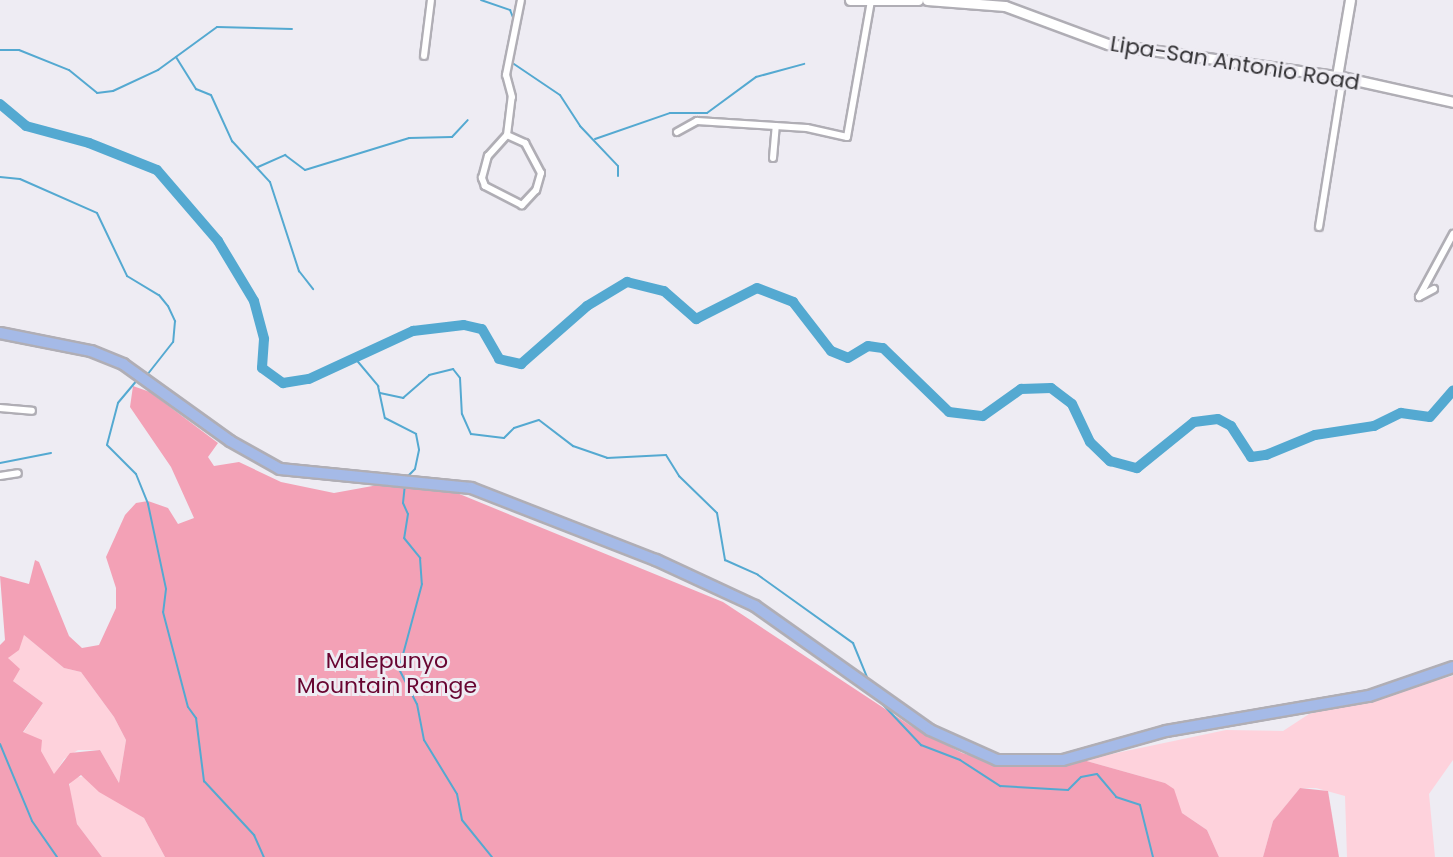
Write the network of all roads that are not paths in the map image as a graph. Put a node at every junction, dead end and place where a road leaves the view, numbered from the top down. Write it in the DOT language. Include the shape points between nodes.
graph roads {
  1 [pos="431,0"];
  2 [pos="521,0"];
  3 [pos="850,0"];
  4 [pos="918,0"];
  5 [pos="927,0"];
  6 [pos="1350,0"];
  7 [pos="871,1"];
  8 [pos="424,56"];
  9 [pos="1340,76"];
  10 [pos="1453,102"];
  11 [pos="776,126"];
  12 [pos="677,132"];
  13 [pos="507,135"];
  14 [pos="773,158"];
  15 [pos="1319,227"];
  16 [pos="1453,234"];
  17 [pos="1434,289"];
  18 [pos="0,333"];
  19 [pos="0,408"];
  20 [pos="32,411"];
  21 [pos="18,473"];
  22 [pos="0,476"];
  23 [pos="1453,667"];
  1 -- 8 [label="street"];
  2 -- 13 [label="street" via="506,75 512,97"];
  3 -- 7 [label="main road"];
  4 -- 7 [label="main road"];
  5 -- 9 [label="main road, Lipa-San Antonio Road" via="1005,6 1089,39 1128,48"];
  6 -- 9 [label="main road"];
  7 -- 11 [label="street" via="847,137"];
  9 -- 10 [label="main road, Lipa-San Antonio Road"];
  9 -- 15 [label="street"];
  11 -- 12 [label="street" via="697,121"];
  11 -- 14 [label="street"];
  13 -- 13 [label="street" via="525,143 541,173 536,190 522,205 485,186 482,178 488,156"];
  16 -- 17 [label="street" via="1419,297"];
  18 -- 23 [label="main road" via="91,351 123,364 230,441 280,469 429,482 517,503 755,606 930,730 997,760 1063,760 1166,731 1369,696"];
  19 -- 20 [label="street"];
  21 -- 22 [label="street"];
}
